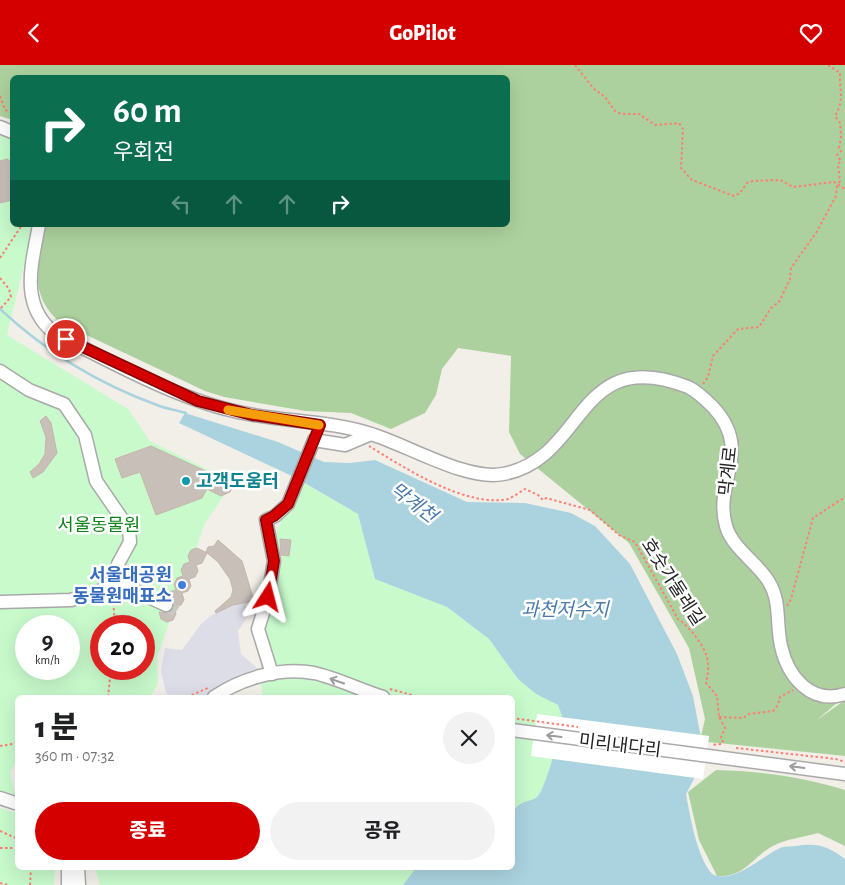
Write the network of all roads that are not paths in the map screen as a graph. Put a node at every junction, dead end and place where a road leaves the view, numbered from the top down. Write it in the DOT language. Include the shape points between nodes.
graph roads {
  1 [pos="39,227"];
  2 [pos="0,371"];
  3 [pos="320,425"];
  4 [pos="371,434"];
  5 [pos="313,443"];
  6 [pos="116,585"];
  7 [pos="0,602"];
  8 [pos="166,605"];
  9 [pos="272,674"];
  10 [pos="845,694"];
  11 [pos="217,695"];
  12 [pos="377,695"];
  13 [pos="515,730"];
  14 [pos="845,774"];
  15 [pos="0,798"];
  16 [pos="15,803"];
  17 [pos="68,870"];
  18 [pos="78,870"];
  19 [pos="68,885"];
  20 [pos="79,885"];
  1 -- 3 [label="street, 막계로" via="29,277 34,307 42,323 54,333 198,401 245,414"];
  2 -- 6 [label="street" via="29,390 64,404 85,435 96,481 129,529 130,542 118,564"];
  3 -- 4 [label="street, 막계로"];
  3 -- 5 [label="street"];
  4 -- 5 [label="street" via="345,445"];
  4 -- 10 [label="street, 막계로" via="467,472 503,474 544,457 585,405 609,386 625,379 658,378 691,388 720,415 730,431 732,454 725,500 726,527 769,583 777,600 781,647 795,679 807,690 826,698"];
  5 -- 9 [label="street" via="288,504 266,520 274,561 258,629"];
  6 -- 7 [label="street" via="72,600"];
  6 -- 8 [label="street"];
  9 -- 11 [label="street" via="251,679"];
  12 -- 9 [label="street, one-way" via="314,673"];
  14 -- 13 [label="street, 미리내다리, one-way" via="708,749 535,727"];
  15 -- 16 [label="street"];
  17 -- 19 [label="street"];
  18 -- 20 [label="street"];
}
